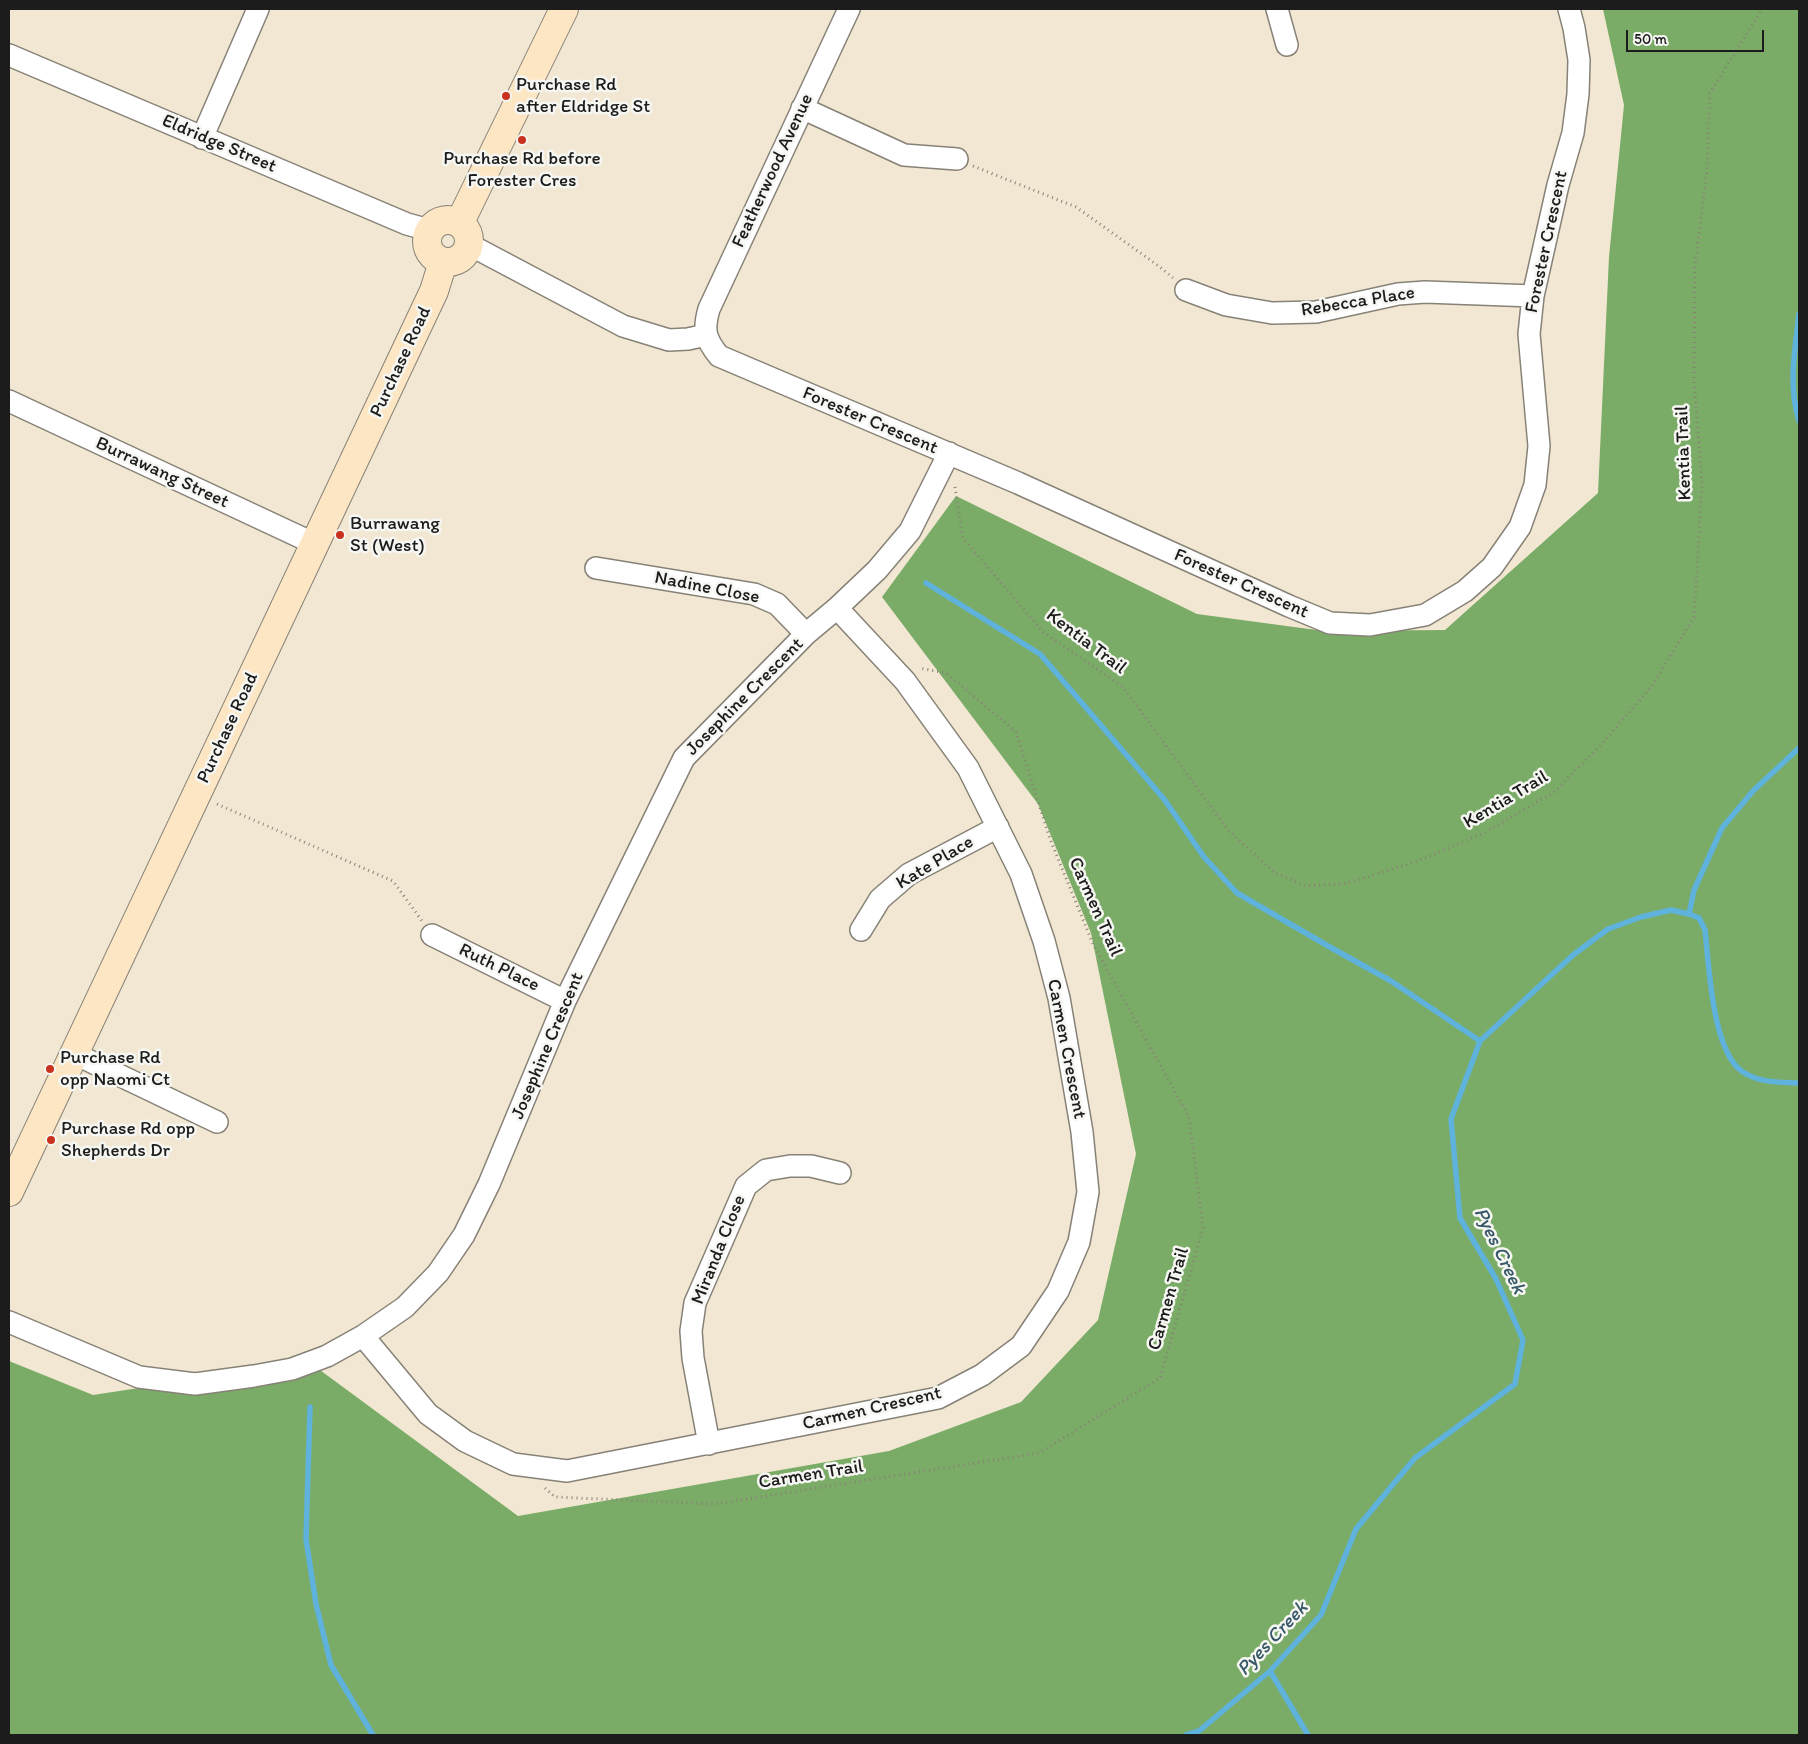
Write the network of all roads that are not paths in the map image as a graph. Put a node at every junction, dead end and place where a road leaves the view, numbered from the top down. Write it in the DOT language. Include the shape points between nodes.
graph roads {
  1 [pos="258,9"];
  2 [pos="564,9"];
  3 [pos="849,9"];
  4 [pos="1277,9"];
  5 [pos="1569,9"];
  6 [pos="1287,45"];
  7 [pos="9,55"];
  8 [pos="802,108"];
  9 [pos="202,138"];
  10 [pos="957,160"];
  11 [pos="429,230"];
  12 [pos="465,234"];
  13 [pos="443,262"];
  14 [pos="1186,290"];
  15 [pos="1533,296"];
  16 [pos="706,335"];
  17 [pos="9,401"];
  18 [pos="949,454"];
  19 [pos="315,544"];
  20 [pos="596,568"];
  21 [pos="837,608"];
  22 [pos="806,634"];
  23 [pos="998,827"];
  24 [pos="861,930"];
  25 [pos="432,935"];
  26 [pos="565,1001"];
  27 [pos="73,1053"];
  28 [pos="217,1122"];
  29 [pos="840,1173"];
  30 [pos="9,1192"];
  31 [pos="9,1322"];
  32 [pos="363,1336"];
  33 [pos="709,1444"];
  1 -- 9 [label="street"];
  2 -- 12 [label="main road"];
  3 -- 8 [label="street, Featherwood Avenue"];
  4 -- 6 [label="street"];
  5 -- 15 [label="street, Forester Crescent" via="1579,60 1578,94 1573,133"];
  7 -- 9 [label="street, Eldridge Street"];
  8 -- 10 [label="street" via="904,155"];
  8 -- 16 [label="street, Featherwood Avenue" via="709,308"];
  9 -- 11 [label="street, Eldridge Street" via="407,224"];
  11 -- 12 [label="main road" via="446,219"];
  11 -- 13 [label="main road" via="429,249"];
  12 -- 13 [label="main road" via="463,257"];
  12 -- 16 [label="street" via="623,326 669,340 688,340"];
  13 -- 19 [label="main road, Purchase Road" via="434,291"];
  14 -- 15 [label="street, Rebecca Place" via="1226,305 1272,312 1316,312 1398,294 1425,292"];
  15 -- 18 [label="street, Forester Crescent" via="1529,334 1539,446 1535,485 1520,527 1492,567 1465,592 1425,615 1370,625 1330,623"];
  16 -- 18 [label="street, Forester Crescent" via="719,356"];
  17 -- 19 [label="street, Burrawang Street"];
  18 -- 21 [label="street, Josephine Crescent" via="910,531 877,570"];
  19 -- 27 [label="main road, Purchase Road"];
  20 -- 22 [label="street, Nadine Close" via="754,594 777,604"];
  21 -- 22 [label="street, Josephine Crescent"];
  21 -- 23 [label="street, Carmen Crescent" via="905,680 968,768"];
  22 -- 26 [label="street, Josephine Crescent" via="684,758"];
  23 -- 24 [label="street, Kate Place" via="909,874 880,898"];
  23 -- 33 [label="street, Carmen Crescent" via="1021,874 1044,941 1059,998 1082,1132 1088,1192 1079,1242 1058,1291 1021,1346 982,1375 938,1398"];
  25 -- 26 [label="street, Ruth Place"];
  26 -- 32 [label="street, Josephine Crescent" via="489,1184 464,1235 438,1273 405,1307"];
  27 -- 28 [label="street"];
  27 -- 30 [label="main road, Purchase Road"];
  29 -- 33 [label="street, Miranda Close" via="811,1166 790,1166 766,1170 746,1186 695,1303 691,1331 693,1358"];
  31 -- 32 [label="street, Josephine Crescent" via="139,1377 195,1384 292,1369 327,1356"];
  32 -- 33 [label="street, Carmen Crescent" via="428,1414 464,1441 513,1464 567,1471"];
}
